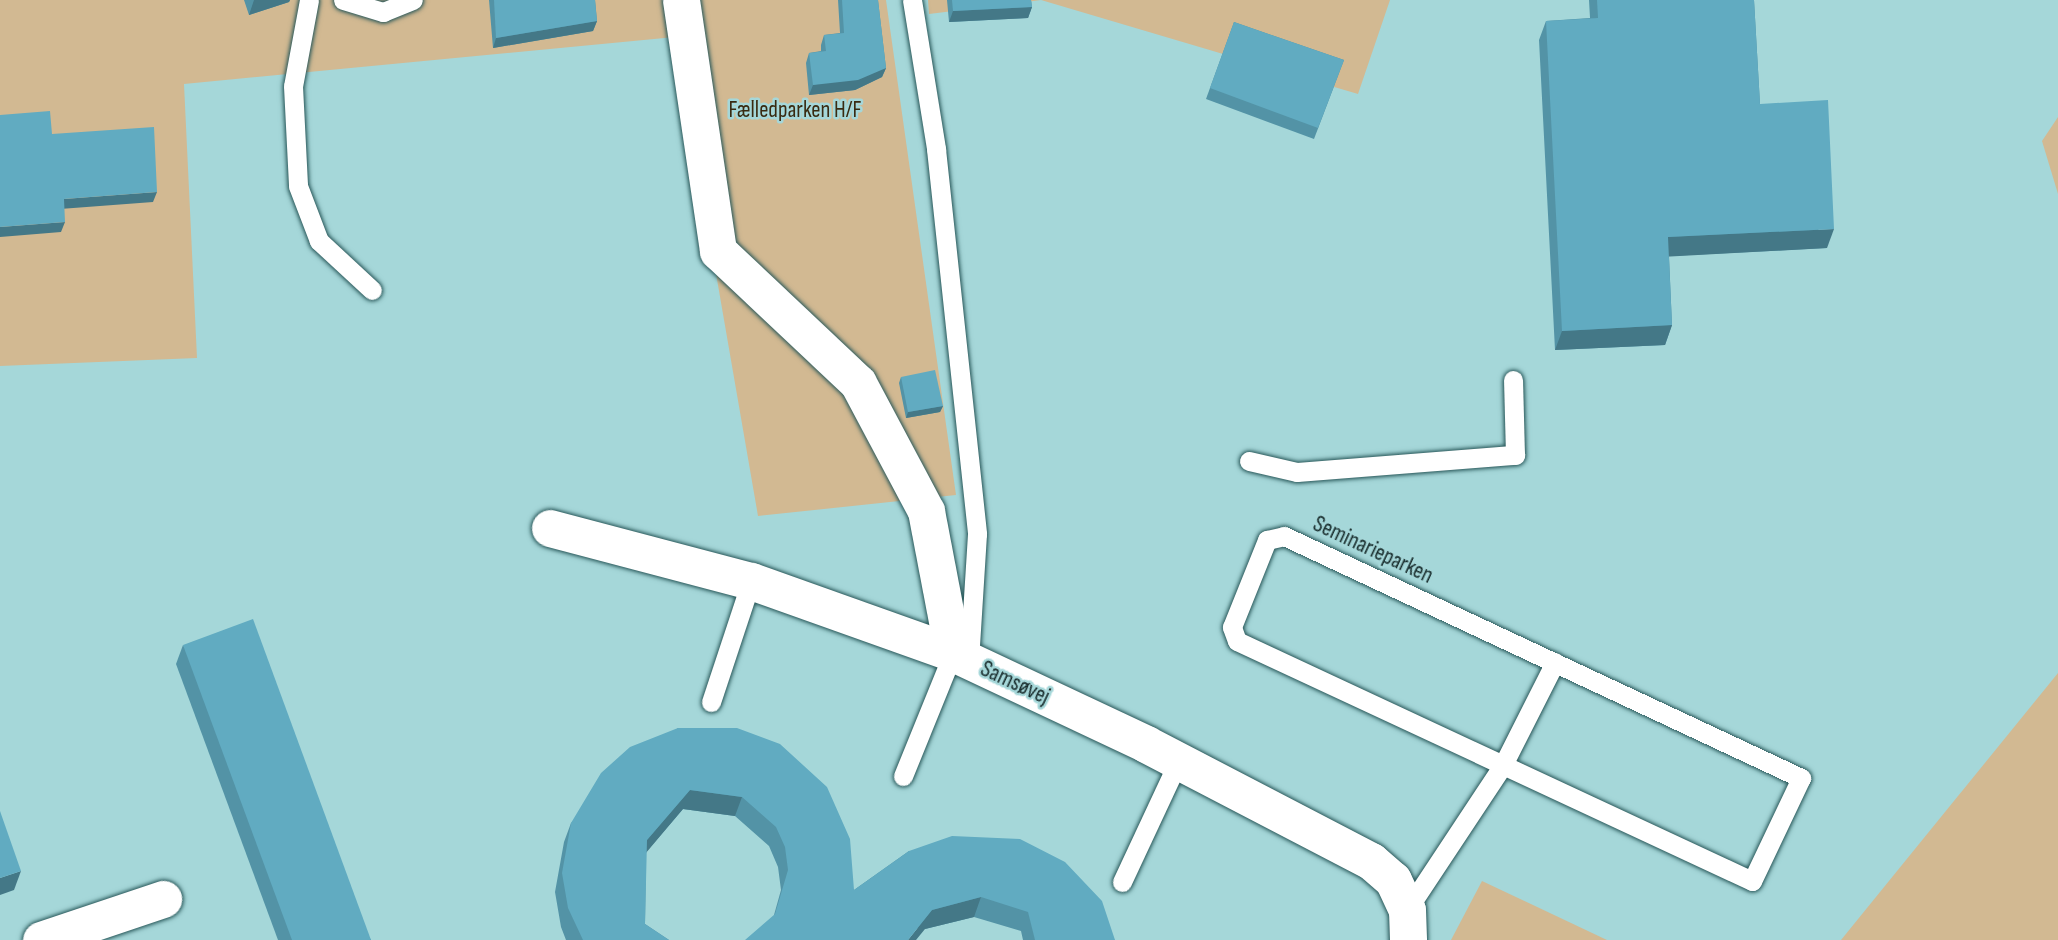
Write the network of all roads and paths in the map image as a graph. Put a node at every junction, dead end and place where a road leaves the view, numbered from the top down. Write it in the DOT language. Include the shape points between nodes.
graph roads {
  1 [pos="309,0"];
  2 [pos="343,0"];
  3 [pos="413,0"];
  4 [pos="681,0"];
  5 [pos="912,0"];
  6 [pos="372,290"];
  7 [pos="1513,380"];
  8 [pos="1249,461"];
  9 [pos="550,528"];
  10 [pos="751,581"];
  11 [pos="961,657"];
  12 [pos="1555,662"];
  13 [pos="711,702"];
  14 [pos="1179,760"];
  15 [pos="1503,765"];
  16 [pos="902,776"];
  17 [pos="1122,882"];
  18 [pos="163,898"];
  19 [pos="1408,925"];
  20 [pos="41,940"];
  1 -- 6 [label="lane" via="293,86 300,195 319,240"];
  2 -- 3 [label="lane" via="383,12"];
  4 -- 11 [label="street" via="718,251 858,383 926,511"];
  5 -- 11 [label="lane" via="936,149 977,534"];
  7 -- 8 [label="lane" via="1515,455 1297,472"];
  9 -- 10 [label="street, Samsøvej"];
  10 -- 11 [label="street, Samsøvej"];
  10 -- 13 [label="lane"];
  11 -- 14 [label="street, Samsøvej"];
  11 -- 16 [label="lane"];
  12 -- 15 [label="lane"];
  12 -- 15 [label="lane, Seminarieparken" via="1801,778 1752,881"];
  12 -- 15 [label="lane, Seminarieparken" via="1284,536 1267,540 1232,627 1237,641"];
  14 -- 17 [label="lane"];
  14 -- 19 [label="street, Samsøvej" via="1371,861 1393,880"];
  15 -- 19 [label="lane"];
  18 -- 20 [label="street"];
}
